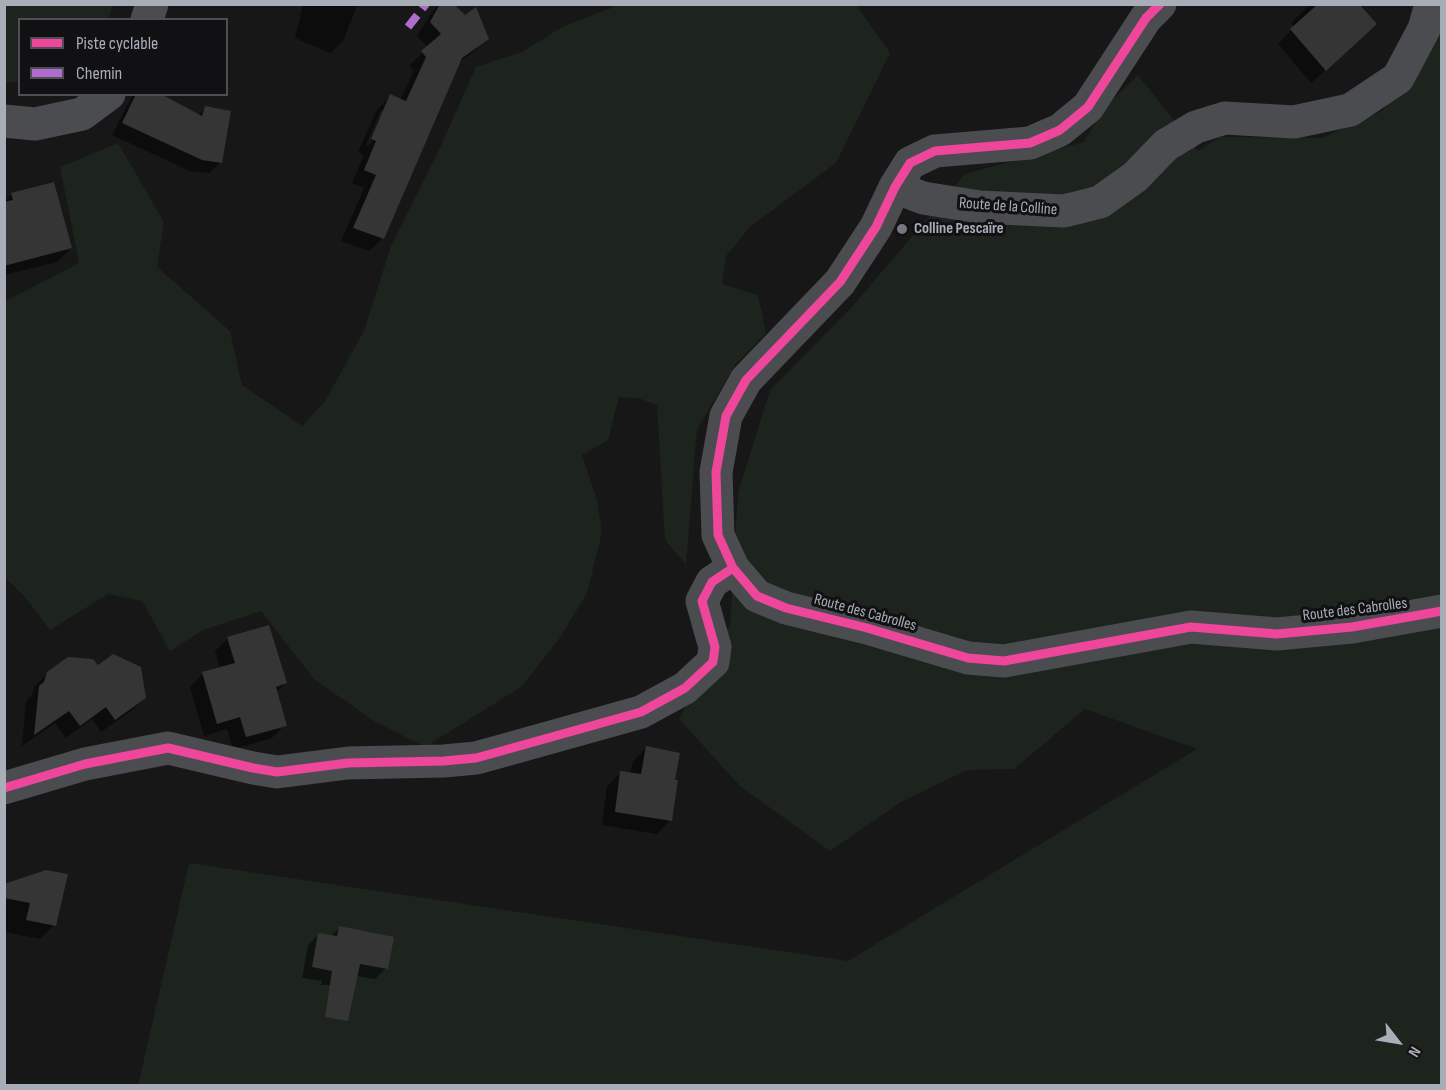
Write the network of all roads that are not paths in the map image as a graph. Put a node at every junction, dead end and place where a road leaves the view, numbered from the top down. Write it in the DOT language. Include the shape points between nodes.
graph roads {
  1 [pos="1160,4"];
  2 [pos="1431,4"];
  3 [pos="106,96"];
  4 [pos="4,121"];
  5 [pos="895,187"];
  6 [pos="733,568"];
  7 [pos="1442,611"];
  8 [pos="4,788"];
  1 -- 5 [label="street, Route des Cabrolles" via="1146,18 1088,106 1060,130 1030,143 935,151 910,163"];
  2 -- 5 [label="street, Route de la Colline" via="1424,29 1398,78 1350,110 1294,122 1225,118 1196,127 1166,145 1135,177 1100,202 1064,211 980,207 923,198"];
  3 -- 4 [label="street" via="82,114 35,124"];
  5 -- 6 [label="street, Route des Cabrolles" via="876,227 840,282 746,380 726,416 716,472 718,535"];
  6 -- 7 [label="street, Route des Cabrolles" via="758,596 786,608 968,658 1004,661 1191,627 1277,634 1352,627"];
  6 -- 8 [label="street" via="712,582 702,601 715,647 712,662 685,688 641,712 476,758 348,763 277,771 168,748 85,764"];
}
